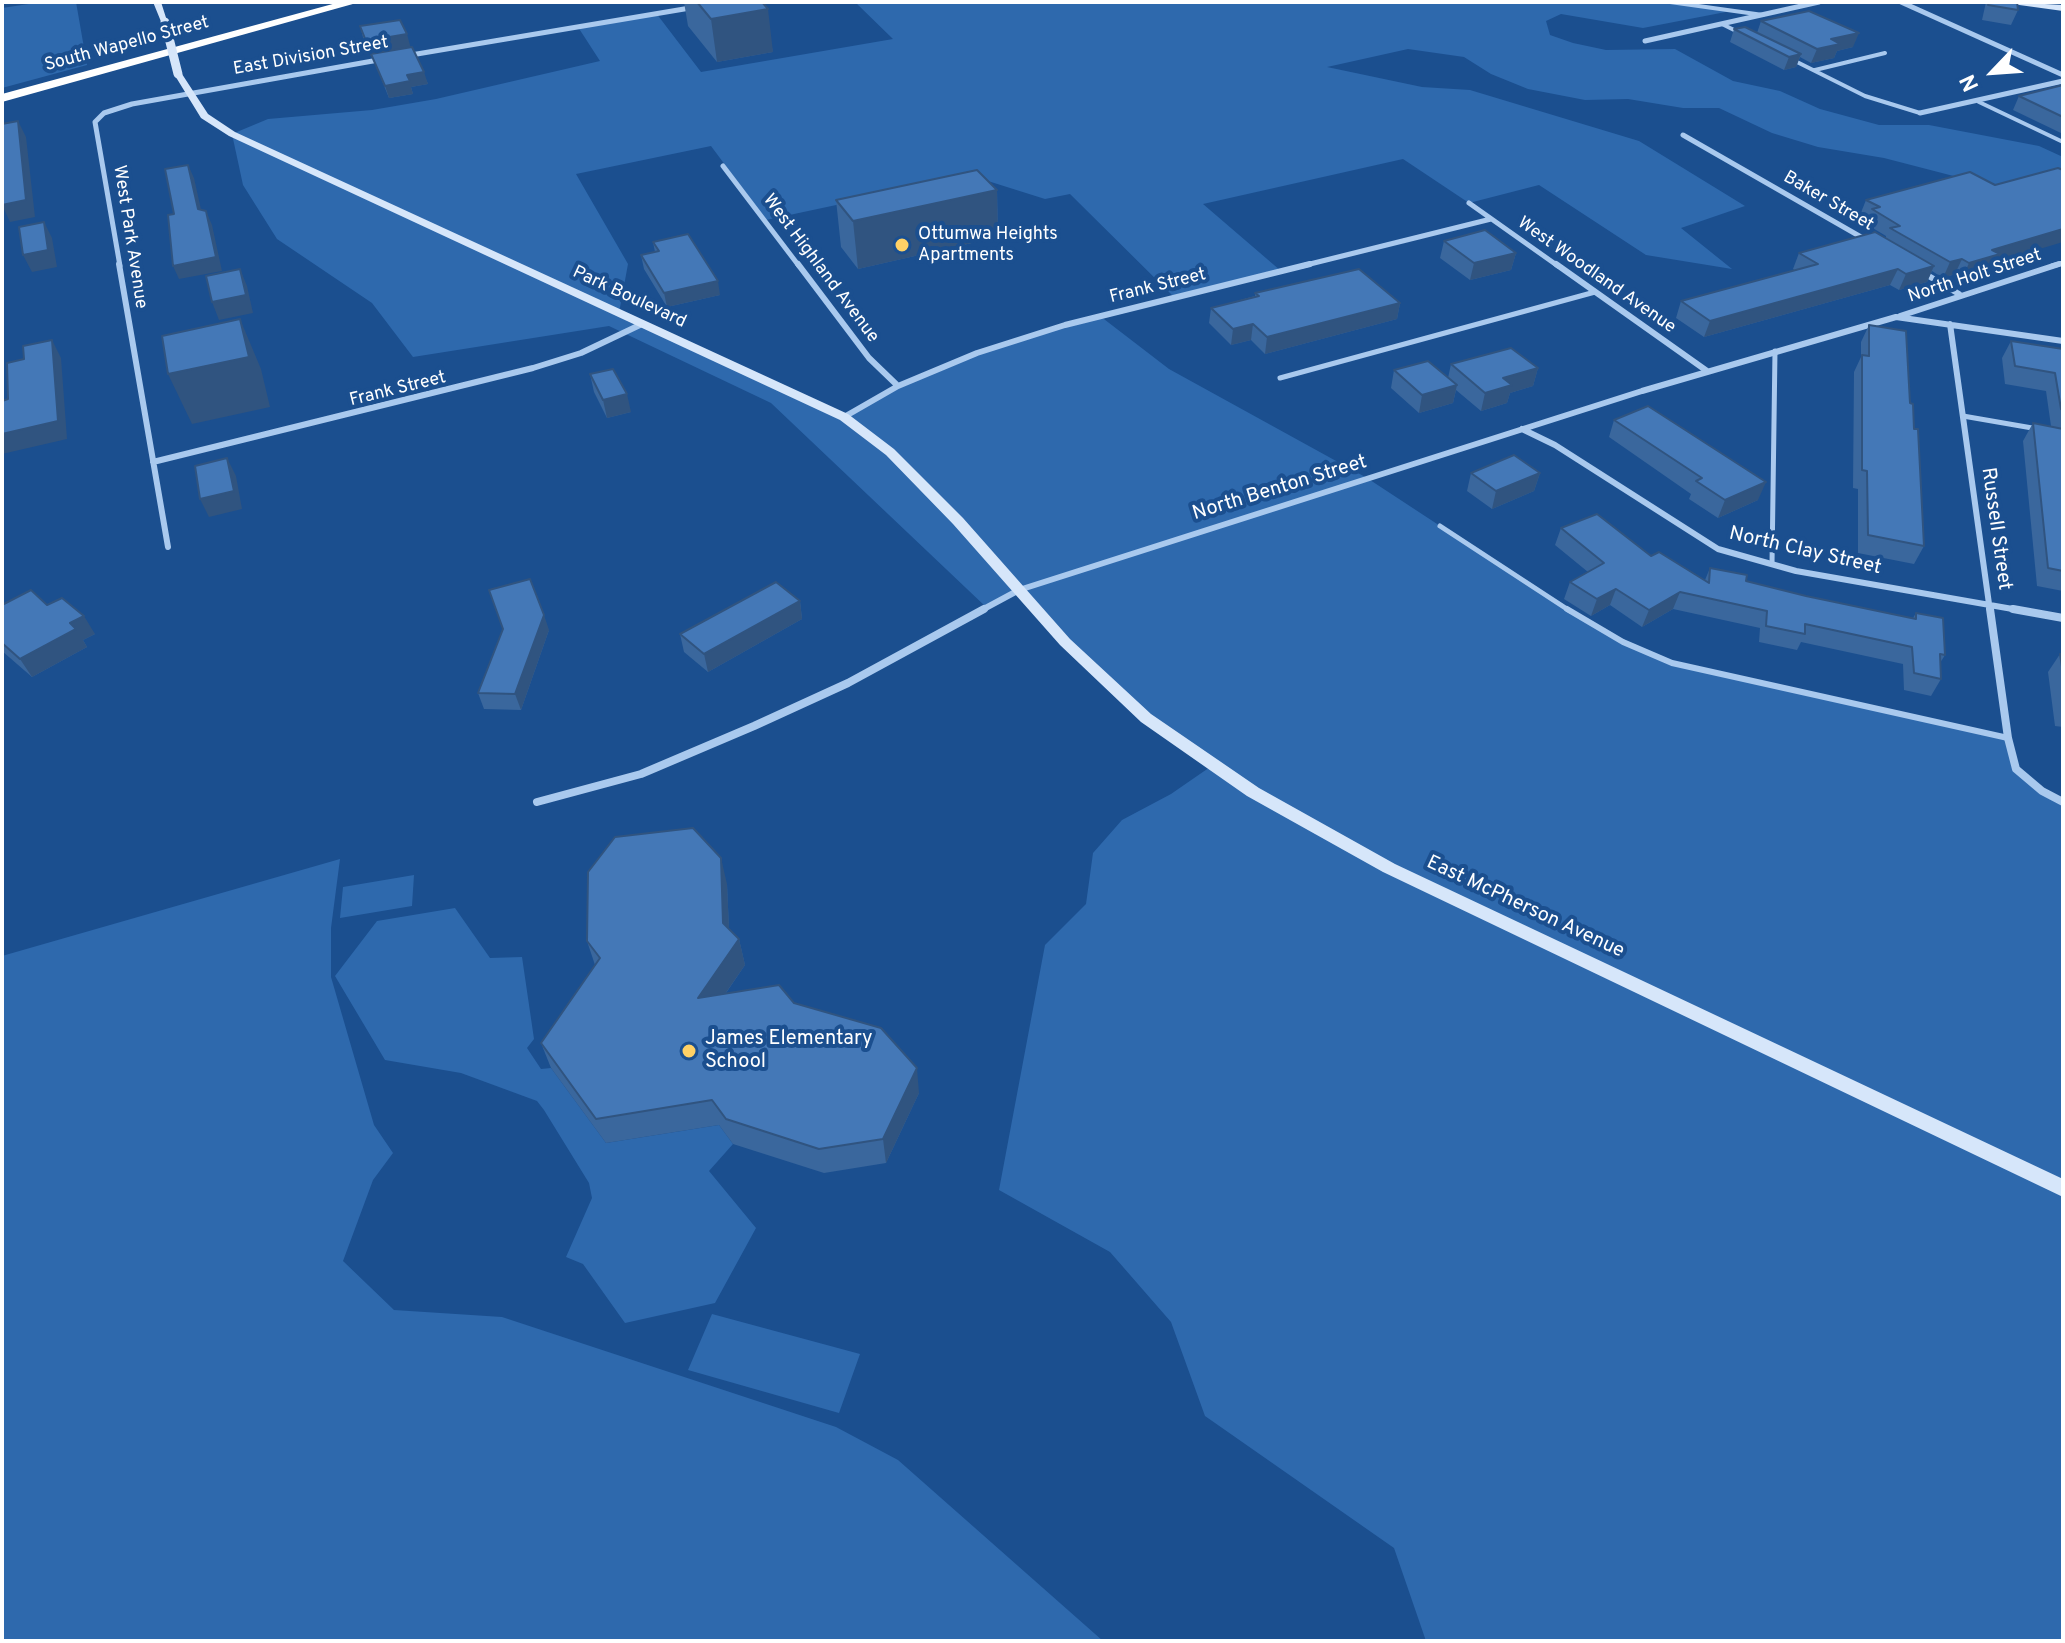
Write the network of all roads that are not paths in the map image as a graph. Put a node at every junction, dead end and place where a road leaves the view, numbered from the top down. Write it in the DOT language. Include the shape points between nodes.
graph roads {
  1 [pos="157,2"];
  2 [pos="315,2"];
  3 [pos="354,2"];
  4 [pos="1670,2"];
  5 [pos="1819,2"];
  6 [pos="1901,2"];
  7 [pos="2012,2"];
  8 [pos="710,4"];
  9 [pos="2063,8"];
  10 [pos="1763,15"];
  11 [pos="1722,24"];
  12 [pos="1749,38"];
  13 [pos="1645,41"];
  14 [pos="1885,53"];
  15 [pos="1789,58"];
  16 [pos="1813,70"];
  17 [pos="2063,75"];
  18 [pos="2063,81"];
  19 [pos="2,88"];
  20 [pos="186,93"];
  21 [pos="2,98"];
  22 [pos="1979,102"];
  23 [pos="1920,113"];
  24 [pos="1683,135"];
  25 [pos="2063,142"];
  26 [pos="723,166"];
  27 [pos="1469,203"];
  28 [pos="1491,219"];
  29 [pos="1882,249"];
  30 [pos="2062,263"];
  31 [pos="1920,271"];
  32 [pos="1595,292"];
  33 [pos="1959,294"];
  34 [pos="1896,317"];
  35 [pos="642,324"];
  36 [pos="1950,324"];
  37 [pos="2063,341"];
  38 [pos="1775,351"];
  39 [pos="1707,371"];
  40 [pos="1280,378"];
  41 [pos="898,386"];
  42 [pos="1963,416"];
  43 [pos="844,417"];
  44 [pos="1522,429"];
  45 [pos="2049,431"];
  46 [pos="153,462"];
  47 [pos="1440,526"];
  48 [pos="168,547"];
  49 [pos="1772,564"];
  50 [pos="1019,590"];
  51 [pos="1990,606"];
  52 [pos="2063,618"];
  53 [pos="2008,738"];
  54 [pos="537,802"];
  55 [pos="2063,802"];
  56 [pos="2063,1188"];
  1 -- 20 [label="main road, bridge"];
  2 -- 19 [label="highway"];
  3 -- 21 [label="highway, South Wapello Street"];
  4 -- 10 [label="lane"];
  5 -- 10 [label="street"];
  6 -- 17 [label="street"];
  7 -- 9 [label="main road"];
  8 -- 20 [label="street, East Division Street"];
  10 -- 11 [label="street"];
  11 -- 12 [label="lane"];
  11 -- 13 [label="street"];
  14 -- 16 [label="lane"];
  15 -- 16 [label="lane"];
  16 -- 23 [label="lane" via="1901,110"];
  18 -- 22 [label="street"];
  20 -- 35 [label="main road, Park Boulevard" via="204,116 232,134"];
  20 -- 46 [label="street, West Park Avenue" via="113,109 95,122"];
  22 -- 23 [label="street"];
  22 -- 25 [label="lane"];
  24 -- 29 [label="street, Baker Street"];
  26 -- 41 [label="street, West Highland Avenue" via="869,358"];
  27 -- 28 [label="street, West Woodland Avenue"];
  28 -- 32 [label="street, West Woodland Avenue"];
  28 -- 41 [label="street, Frank Street" via="1065,325"];
  30 -- 33 [label="street, North Holt Street"];
  31 -- 33 [label="street"];
  32 -- 39 [label="street, West Woodland Avenue"];
  32 -- 40 [label="lane"];
  33 -- 34 [label="street, North Holt Street"];
  34 -- 36 [label="street, North Benton Street"];
  34 -- 38 [label="street, North Benton Street"];
  35 -- 43 [label="main road, Park Boulevard"];
  35 -- 46 [label="street, Frank Street" via="581,353 533,368"];
  36 -- 37 [label="street, North Benton Street"];
  36 -- 42 [label="street, Russell Street"];
  38 -- 39 [label="street, North Benton Street"];
  38 -- 49 [label="lane"];
  39 -- 44 [label="street, North Benton Street"];
  41 -- 43 [label="street, Frank Street"];
  42 -- 45 [label="lane"];
  42 -- 51 [label="street, Russell Street"];
  43 -- 50 [label="main road, Park Boulevard" via="890,452"];
  44 -- 49 [label="street, North Clay Street" via="1718,549"];
  44 -- 50 [label="street, North Benton Street"];
  46 -- 48 [label="street, West Park Avenue"];
  47 -- 53 [label="lane" via="1582,619 1672,663"];
  49 -- 51 [label="street, North Clay Street"];
  50 -- 54 [label="street, North Benton Street" via="848,683 754,726 641,774"];
  50 -- 56 [label="main road, East McPherson Avenue" via="1146,718 1253,792 1389,868"];
  51 -- 52 [label="street, North Clay Street"];
  51 -- 53 [label="street, Russell Street"];
  53 -- 55 [label="street, Russell Street" via="2016,769"];
}
